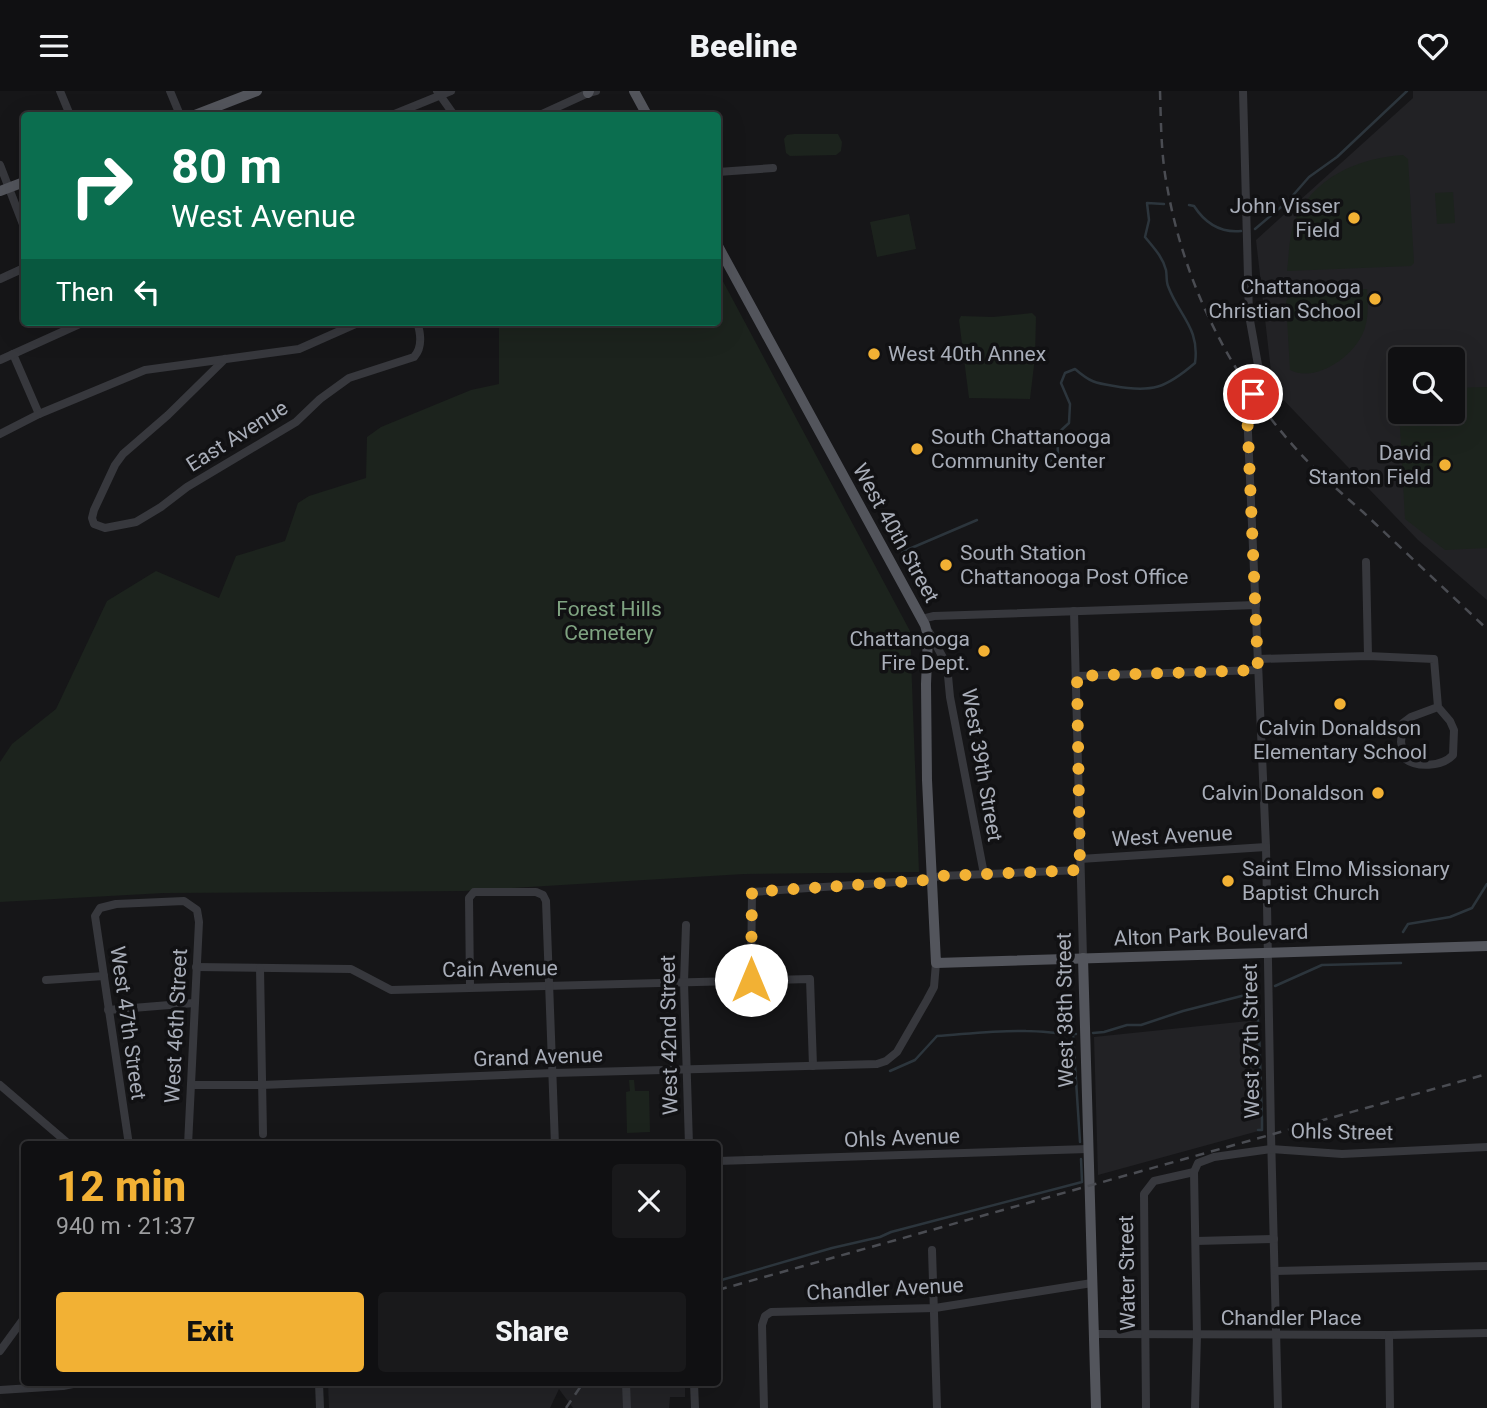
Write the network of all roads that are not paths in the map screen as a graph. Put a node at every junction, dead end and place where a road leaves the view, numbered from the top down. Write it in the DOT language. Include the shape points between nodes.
graph roads {
  1 [pos="60,91"];
  2 [pos="170,91"];
  3 [pos="257,91"];
  4 [pos="451,91"];
  5 [pos="634,91"];
  6 [pos="1242,91"];
  7 [pos="591,92"];
  8 [pos="439,93"];
  9 [pos="69,112"];
  10 [pos="179,112"];
  11 [pos="203,112"];
  12 [pos="398,112"];
  13 [pos="452,112"];
  14 [pos="547,112"];
  15 [pos="645,112"];
  16 [pos="0,165"];
  17 [pos="773,168"];
  18 [pos="721,171"];
  19 [pos="5,190"];
  20 [pos="21,221"];
  21 [pos="721,252"];
  22 [pos="21,269"];
  23 [pos="0,279"];
  24 [pos="63,326"];
  25 [pos="351,326"];
  26 [pos="418,326"];
  27 [pos="13,354"];
  28 [pos="225,359"];
  29 [pos="0,360"];
  30 [pos="39,414"];
  31 [pos="0,435"];
  32 [pos="1366,562"];
  33 [pos="1256,605"];
  34 [pos="1074,611"];
  35 [pos="923,622"];
  36 [pos="1368,656"];
  37 [pos="1258,659"];
  38 [pos="1258,670"];
  39 [pos="1077,676"];
  40 [pos="1438,708"];
  41 [pos="1266,847"];
  42 [pos="1080,859"];
  43 [pos="1080,870"];
  44 [pos="984,874"];
  45 [pos="932,878"];
  46 [pos="100,908"];
  47 [pos="686,925"];
  48 [pos="1487,946"];
  49 [pos="1267,953"];
  50 [pos="1083,958"];
  51 [pos="936,963"];
  52 [pos="196,967"];
  53 [pos="260,968"];
  54 [pos="104,977"];
  55 [pos="46,980"];
  56 [pos="751,980"];
  57 [pos="684,982"];
  58 [pos="470,986"];
  59 [pos="551,986"];
  60 [pos="194,1003"];
  61 [pos="108,1010"];
  62 [pos="886,1061"];
  63 [pos="813,1066"];
  64 [pos="687,1070"];
  65 [pos="553,1073"];
  66 [pos="0,1085"];
  67 [pos="191,1085"];
  68 [pos="262,1085"];
  69 [pos="263,1134"];
  70 [pos="65,1141"];
  71 [pos="128,1141"];
  72 [pos="188,1141"];
  73 [pos="555,1141"];
  74 [pos="689,1141"];
  75 [pos="1487,1147"];
  76 [pos="1088,1149"];
  77 [pos="1271,1149"];
  78 [pos="721,1161"];
  79 [pos="1196,1168"];
  80 [pos="1274,1239"];
  81 [pos="1196,1241"];
  82 [pos="932,1250"];
  83 [pos="1487,1266"];
  84 [pos="1275,1271"];
  85 [pos="1092,1283"];
  86 [pos="935,1308"];
  87 [pos="21,1322"];
  88 [pos="1487,1333"];
  89 [pos="1095,1334"];
  90 [pos="1146,1335"];
  91 [pos="1197,1335"];
  92 [pos="1276,1335"];
  93 [pos="1389,1335"];
  94 [pos="0,1351"];
  95 [pos="63,1386"];
  96 [pos="319,1386"];
  97 [pos="626,1386"];
  98 [pos="694,1386"];
  99 [pos="0,1390"];
  100 [pos="320,1408"];
  101 [pos="627,1408"];
  102 [pos="695,1408"];
  103 [pos="764,1408"];
  104 [pos="937,1408"];
  105 [pos="1096,1408"];
  106 [pos="1146,1408"];
  107 [pos="1195,1408"];
  108 [pos="1278,1408"];
  109 [pos="1390,1408"];
  1 -- 9 [label="street"];
  2 -- 10 [label="street"];
  3 -- 11 [label="main road"];
  4 -- 8 [label="street"];
  5 -- 15 [label="main road"];
  6 -- 33 [label="street, West 37th Street" via="1249,315 1260,376 1247,410"];
  7 -- 14 [label="street"];
  8 -- 12 [label="street"];
  8 -- 13 [label="street"];
  16 -- 19 [label="street"];
  17 -- 18 [label="street"];
  19 -- 20 [label="street"];
  21 -- 35 [label="main road, West 40th Street"];
  22 -- 23 [label="street"];
  24 -- 27 [label="street"];
  25 -- 28 [label="street" via="299,349"];
  26 -- 28 [label="street, East Avenue" via="421,335 414,357 349,378 296,422 136,522 105,529 94,524 94,510 123,454"];
  27 -- 29 [label="street"];
  27 -- 30 [label="street"];
  28 -- 30 [label="street" via="145,370"];
  30 -- 31 [label="street"];
  32 -- 36 [label="street"];
  33 -- 34 [label="street"];
  33 -- 37 [label="street, West 37th Street"];
  34 -- 35 [label="street" via="934,616"];
  34 -- 39 [label="street, West 38th Street"];
  35 -- 44 [label="street, West 39th Street" via="947,666"];
  35 -- 45 [label="main road, West 40th Street" via="928,636"];
  36 -- 37 [label="street"];
  36 -- 40 [label="street" via="1434,659"];
  37 -- 38 [label="street, West 37th Street"];
  38 -- 39 [label="street"];
  38 -- 41 [label="street, West 37th Street"];
  39 -- 42 [label="street, West 38th Street"];
  40 -- 40 [label="street" via="1403,723 1401,742 1410,764 1448,762 1453,755 1454,730"];
  41 -- 42 [label="street, West Avenue"];
  41 -- 49 [label="street, West 37th Street"];
  42 -- 43 [label="street, West 38th Street"];
  43 -- 44 [label="street"];
  43 -- 50 [label="street, West 38th Street"];
  44 -- 45 [label="street"];
  45 -- 51 [label="main road, West 40th Street"];
  45 -- 56 [label="street" via="752,892"];
  46 -- 52 [label="street, West 46th Street" via="184,901 197,910"];
  46 -- 54 [label="street, West 47th Street" via="95,916"];
  47 -- 57 [label="street, West 42nd Street"];
  48 -- 49 [label="main road, Alton Park Boulevard"];
  49 -- 50 [label="main road, Alton Park Boulevard"];
  49 -- 77 [label="street, West 37th Street"];
  50 -- 51 [label="main road, Alton Park Boulevard"];
  50 -- 76 [label="main road, West 38th Street"];
  51 -- 62 [label="street, West 40th Street" via="934,987 897,1052"];
  52 -- 53 [label="street, Cain Avenue"];
  52 -- 60 [label="street, West 46th Street"];
  53 -- 58 [label="street, Cain Avenue" via="351,969 391,990"];
  53 -- 68 [label="street"];
  54 -- 55 [label="street"];
  54 -- 61 [label="street, West 47th Street"];
  56 -- 57 [label="street, Cain Avenue"];
  56 -- 63 [label="street, Cain Avenue" via="810,979"];
  57 -- 59 [label="street, Cain Avenue"];
  57 -- 64 [label="street, West 42nd Street"];
  58 -- 59 [label="street, Cain Avenue"];
  58 -- 59 [label="street" via="469,898 474,892 536,892 546,901"];
  59 -- 65 [label="street"];
  60 -- 61 [label="street"];
  60 -- 67 [label="street, West 46th Street"];
  61 -- 71 [label="street, West 47th Street"];
  62 -- 63 [label="street, Grand Avenue"];
  63 -- 64 [label="street, Grand Avenue"];
  64 -- 65 [label="street, Grand Avenue"];
  64 -- 74 [label="street, West 42nd Street"];
  65 -- 68 [label="street, Grand Avenue"];
  65 -- 73 [label="street"];
  66 -- 70 [label="street"];
  67 -- 68 [label="street, Grand Avenue"];
  67 -- 72 [label="street, West 46th Street"];
  68 -- 69 [label="street"];
  75 -- 77 [label="street, Ohls Street" via="1342,1154"];
  76 -- 78 [label="street, Ohls Avenue"];
  76 -- 85 [label="main road, West 38th Street"];
  77 -- 79 [label="street, Ohls Street" via="1214,1157"];
  77 -- 80 [label="street, West 37th Street"];
  79 -- 81 [label="street"];
  79 -- 90 [label="street, Water Street" via="1154,1181 1144,1194"];
  80 -- 81 [label="street"];
  80 -- 84 [label="street, West 37th Street"];
  81 -- 91 [label="street"];
  82 -- 86 [label="street"];
  83 -- 84 [label="street"];
  84 -- 92 [label="street, West 37th Street"];
  85 -- 86 [label="street, Chandler Avenue"];
  85 -- 89 [label="main road, West 38th Street"];
  86 -- 103 [label="street, Chandler Avenue" via="771,1312 762,1325"];
  86 -- 104 [label="street"];
  87 -- 94 [label="street"];
  88 -- 93 [label="street, Chandler Place"];
  89 -- 90 [label="street, Chandler Place"];
  89 -- 105 [label="main road, West 38th Street"];
  90 -- 91 [label="street, Chandler Place"];
  90 -- 106 [label="street, Water Street"];
  91 -- 92 [label="street, Chandler Place"];
  91 -- 107 [label="street"];
  92 -- 93 [label="street, Chandler Place"];
  92 -- 108 [label="street, West 37th Street"];
  93 -- 109 [label="street"];
  95 -- 99 [label="street"];
  96 -- 100 [label="street"];
  97 -- 101 [label="street"];
  98 -- 102 [label="street"];
}
